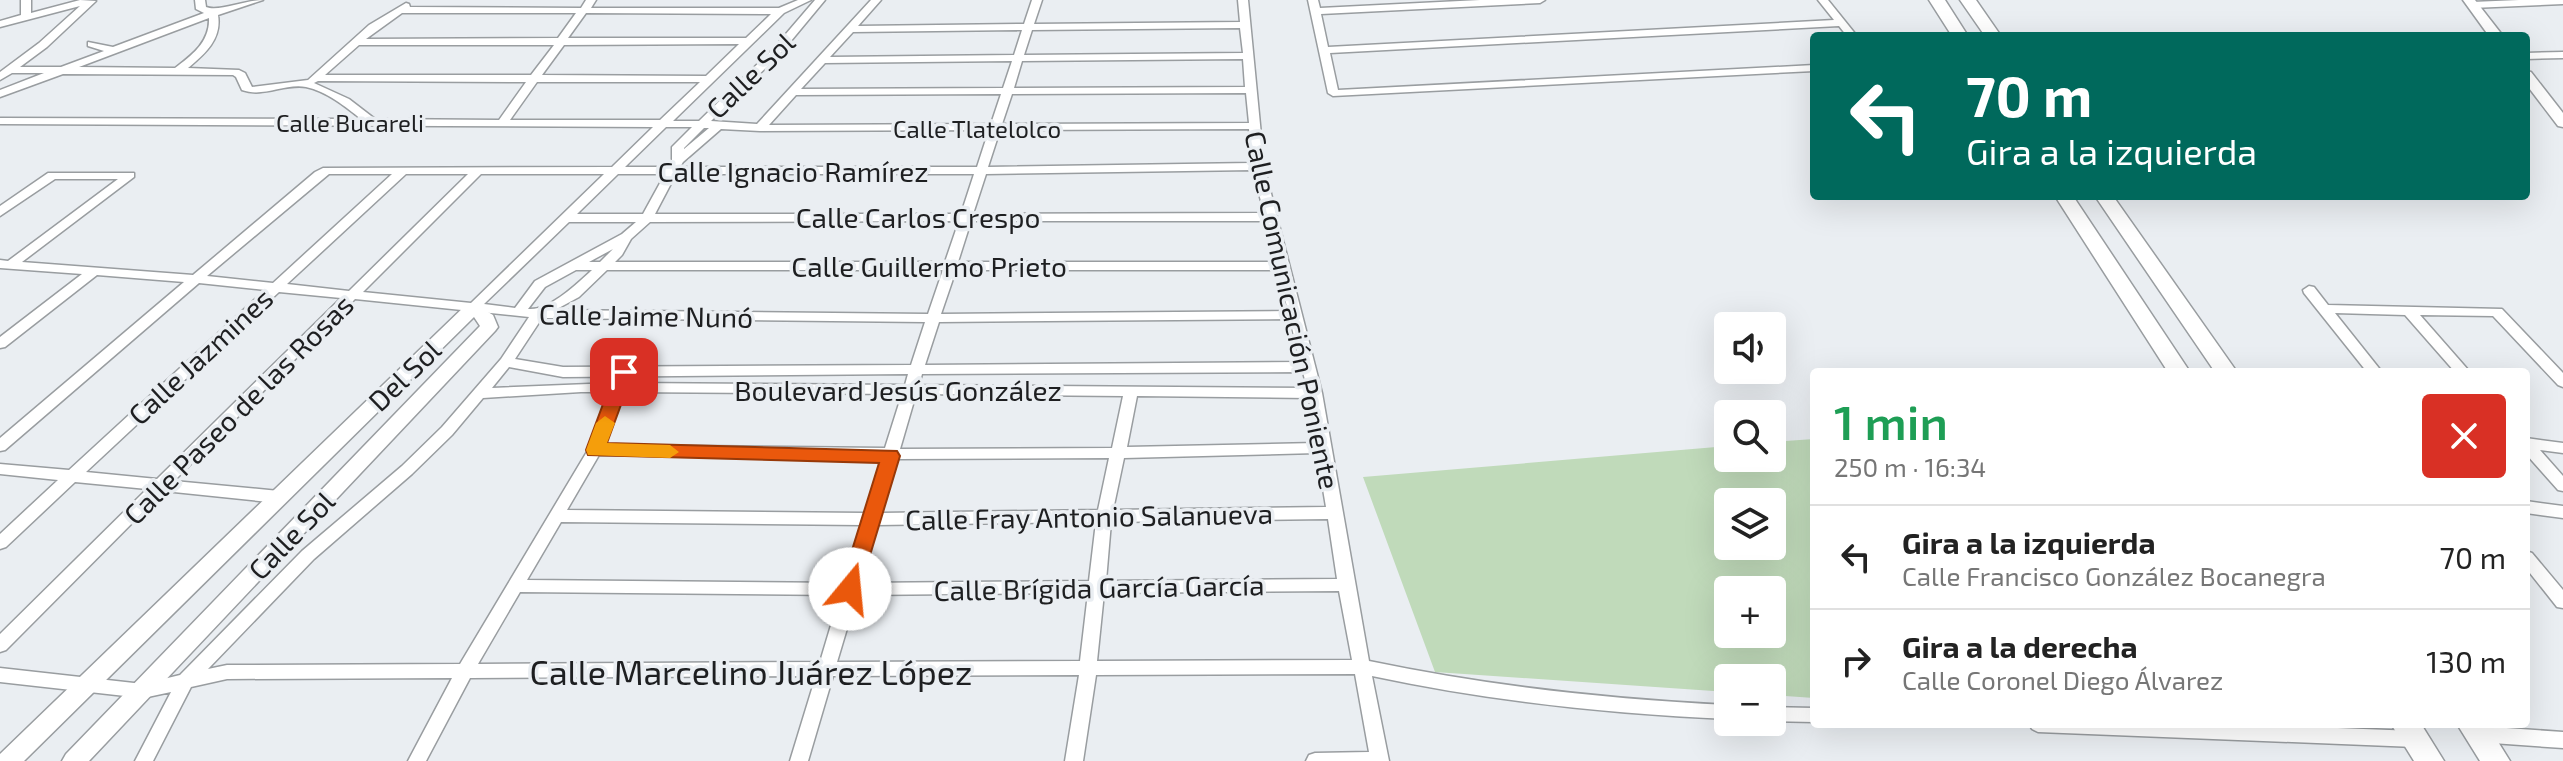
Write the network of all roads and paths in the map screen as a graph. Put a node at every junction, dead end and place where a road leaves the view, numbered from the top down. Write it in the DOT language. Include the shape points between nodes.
graph roads {
  1 [pos="26,0"];
  2 [pos="92,0"];
  3 [pos="200,0"];
  4 [pos="258,0"];
  5 [pos="416,0"];
  6 [pos="591,0"];
  7 [pos="806,0"];
  8 [pos="820,0"];
  9 [pos="876,0"];
  10 [pos="1037,0"];
  11 [pos="1243,0"];
  12 [pos="1378,0"];
  13 [pos="1540,0"];
  14 [pos="1823,0"];
  15 [pos="1937,0"];
  16 [pos="1968,0"];
  17 [pos="1516,1"];
  18 [pos="2563,1"];
  19 [pos="2470,2"];
  20 [pos="788,5"];
  21 [pos="1314,5"];
  22 [pos="399,10"];
  23 [pos="583,10"];
  24 [pos="213,13"];
  25 [pos="26,17"];
  26 [pos="359,21"];
  27 [pos="1842,23"];
  28 [pos="0,24"];
  29 [pos="378,24"];
  30 [pos="1246,25"];
  31 [pos="1028,27"];
  32 [pos="850,29"];
  33 [pos="1849,32"];
  34 [pos="1957,32"];
  35 [pos="1990,32"];
  36 [pos="2493,32"];
  37 [pos="559,41"];
  38 [pos="748,41"];
  39 [pos="358,42"];
  40 [pos="92,44"];
  41 [pos="1324,50"];
  42 [pos="114,51"];
  43 [pos="2563,55"];
  44 [pos="1247,56"];
  45 [pos="2530,56"];
  46 [pos="1018,58"];
  47 [pos="821,60"];
  48 [pos="1810,68"];
  49 [pos="11,70"];
  50 [pos="63,70"];
  51 [pos="178,71"];
  52 [pos="0,77"];
  53 [pos="532,79"];
  54 [pos="709,79"];
  55 [pos="2530,80"];
  56 [pos="312,81"];
  57 [pos="1008,90"];
  58 [pos="1250,90"];
  59 [pos="792,92"];
  60 [pos="0,94"];
  61 [pos="2560,116"];
  62 [pos="0,121"];
  63 [pos="372,122"];
  64 [pos="502,123"];
  65 [pos="668,123"];
  66 [pos="699,124"];
  67 [pos="718,126"];
  68 [pos="1254,126"];
  69 [pos="760,128"];
  70 [pos="995,128"];
  71 [pos="678,147"];
  72 [pos="676,165"];
  73 [pos="1258,166"];
  74 [pos="402,171"];
  75 [pos="614,171"];
  76 [pos="981,171"];
  77 [pos="476,172"];
  78 [pos="2067,200"];
  79 [pos="2107,200"];
  80 [pos="0,212"];
  81 [pos="966,217"];
  82 [pos="1271,217"];
  83 [pos="566,218"];
  84 [pos="647,218"];
  85 [pos="626,237"];
  86 [pos="576,266"];
  87 [pos="603,266"];
  88 [pos="951,266"];
  89 [pos="1283,266"];
  90 [pos="4,267"];
  91 [pos="94,271"];
  92 [pos="195,279"];
  93 [pos="274,287"];
  94 [pos="2309,290"];
  95 [pos="352,295"];
  96 [pos="473,308"];
  97 [pos="2324,309"];
  98 [pos="2409,311"];
  99 [pos="519,312"];
  100 [pos="538,314"];
  101 [pos="1295,315"];
  102 [pos="934,318"];
  103 [pos="0,344"];
  104 [pos="506,362"];
  105 [pos="1308,367"];
  106 [pos="2176,368"];
  107 [pos="2223,368"];
  108 [pos="2372,368"];
  109 [pos="2459,368"];
  110 [pos="917,370"];
  111 [pos="563,372"];
  112 [pos="624,372"];
  113 [pos="2563,382"];
  114 [pos="581,387"];
  115 [pos="618,388"];
  116 [pos="910,390"];
  117 [pos="1131,392"];
  118 [pos="481,393"];
  119 [pos="1315,393"];
  120 [pos="2530,444"];
  121 [pos="0,446"];
  122 [pos="1323,448"];
  123 [pos="2530,448"];
  124 [pos="2563,448"];
  125 [pos="595,450"];
  126 [pos="1116,455"];
  127 [pos="890,456"];
  128 [pos="0,469"];
  129 [pos="70,476"];
  130 [pos="161,485"];
  131 [pos="2563,486"];
  132 [pos="279,497"];
  133 [pos="2530,508"];
  134 [pos="2563,512"];
  135 [pos="1334,513"];
  136 [pos="556,516"];
  137 [pos="1104,518"];
  138 [pos="872,519"];
  139 [pos="0,543"];
  140 [pos="2530,562"];
  141 [pos="1346,585"];
  142 [pos="515,586"];
  143 [pos="1095,588"];
  144 [pos="850,589"];
  145 [pos="2563,602"];
  146 [pos="0,645"];
  147 [pos="1362,667"];
  148 [pos="1088,670"];
  149 [pos="465,671"];
  150 [pos="826,671"];
  151 [pos="0,675"];
  152 [pos="184,683"];
  153 [pos="87,685"];
  154 [pos="143,691"];
  155 [pos="1714,711"];
  156 [pos="1786,714"];
  157 [pos="1810,715"];
  158 [pos="2127,728"];
  159 [pos="2474,729"];
  160 [pos="2563,740"];
  161 [pos="2417,741"];
  162 [pos="8,761"];
  163 [pos="74,761"];
  164 [pos="144,761"];
  165 [pos="417,761"];
  166 [pos="799,761"];
  167 [pos="1074,761"];
  168 [pos="1315,761"];
  169 [pos="1380,761"];
  170 [pos="2496,761"];
  1 -- 25 [label="street"];
  2 -- 25 [label="street"];
  2 -- 49 [label="street"];
  3 -- 24 [label="street" via="201,9"];
  4 -- 24 [label="street"];
  5 -- 22 [label="street"];
  6 -- 23 [label="street"];
  7 -- 20 [label="street, Del Sol"];
  8 -- 66 [label="street, Calle Sol" via="777,51"];
  9 -- 32 [label="street"];
  10 -- 31 [label="street"];
  11 -- 30 [label="street, Calle Comunicación Poniente"];
  12 -- 21 [label="street"];
  13 -- 17 [label="street"];
  14 -- 27 [label="street"];
  15 -- 34 [label="main road"];
  16 -- 35 [label="main road"];
  17 -- 21 [label="street"];
  18 -- 19 [label="street"];
  19 -- 36 [label="street"];
  20 -- 23 [label="street"];
  20 -- 38 [label="street, Del Sol"];
  21 -- 41 [label="street"];
  22 -- 23 [label="street"];
  22 -- 29 [label="street"];
  23 -- 37 [label="street"];
  24 -- 42 [label="street"];
  24 -- 51 [label="street" via="216,23 206,46"];
  25 -- 28 [label="street"];
  26 -- 29 [label="street"];
  27 -- 33 [label="street"];
  27 -- 41 [label="street"];
  29 -- 39 [label="street"];
  30 -- 31 [label="street"];
  30 -- 44 [label="street, Calle Comunicación Poniente"];
  31 -- 32 [label="street"];
  31 -- 46 [label="street"];
  32 -- 47 [label="street"];
  37 -- 38 [label="street"];
  37 -- 39 [label="street"];
  37 -- 53 [label="street"];
  38 -- 54 [label="street, Del Sol"];
  39 -- 56 [label="street"];
  40 -- 42 [label="street"];
  41 -- 48 [label="street" via="1333,93"];
  42 -- 50 [label="street"];
  43 -- 45 [label="street"];
  44 -- 46 [label="street"];
  44 -- 58 [label="street, Calle Comunicación Poniente"];
  46 -- 47 [label="street"];
  46 -- 57 [label="street"];
  47 -- 59 [label="street"];
  49 -- 50 [label="street"];
  49 -- 52 [label="street"];
  50 -- 51 [label="street"];
  50 -- 60 [label="street"];
  51 -- 56 [label="street" via="235,72 251,90"];
  53 -- 54 [label="street"];
  53 -- 56 [label="street"];
  53 -- 64 [label="street"];
  54 -- 65 [label="street, Del Sol"];
  55 -- 61 [label="street"];
  56 -- 63 [label="street"];
  57 -- 58 [label="street"];
  57 -- 59 [label="street"];
  57 -- 70 [label="street"];
  58 -- 68 [label="street, Calle Comunicación Poniente"];
  59 -- 69 [label="street"];
  62 -- 63 [label="street, Calle Bucareli"];
  63 -- 64 [label="street, Calle Bucareli"];
  64 -- 65 [label="street, Calle Bucareli"];
  65 -- 66 [label="street, Calle Bucareli"];
  65 -- 71 [label="street"];
  65 -- 75 [label="street, Del Sol"];
  66 -- 67 [label="street, Calle Tlatelolco"];
  66 -- 71 [label="street, Calle Sol"];
  67 -- 69 [label="street, Calle Tlatelolco"];
  67 -- 72 [label="street"];
  68 -- 70 [label="street, Calle Tlatelolco"];
  68 -- 73 [label="street, Calle Comunicación Poniente"];
  69 -- 70 [label="street, Calle Tlatelolco"];
  70 -- 76 [label="street"];
  71 -- 72 [label="street"];
  72 -- 75 [label="street, Calle Ignacio Ramírez"];
  72 -- 76 [label="street, Calle Ignacio Ramírez"];
  72 -- 84 [label="street"];
  73 -- 76 [label="street, Calle Ignacio Ramírez"];
  73 -- 82 [label="street, Calle Comunicación Poniente"];
  74 -- 77 [label="street, Calle Ignacio Ramírez"];
  74 -- 92 [label="street, Calle Ignacio Ramírez" via="319,174"];
  74 -- 93 [label="street, Calle Jazmines"];
  75 -- 77 [label="street, Calle Ignacio Ramírez"];
  75 -- 83 [label="street, Del Sol"];
  76 -- 81 [label="street"];
  77 -- 95 [label="street, Calle Paseo de las Rosas"];
  78 -- 106 [label="main road"];
  79 -- 107 [label="main road"];
  80 -- 90 [label="street" via="52,175 130,175"];
  81 -- 82 [label="street, Calle Carlos Crespo"];
  81 -- 84 [label="street, Calle Carlos Crespo"];
  81 -- 88 [label="street"];
  82 -- 89 [label="street, Calle Comunicación Poniente"];
  83 -- 84 [label="street, Calle Carlos Crespo"];
  83 -- 96 [label="street, Del Sol"];
  84 -- 85 [label="street"];
  85 -- 86 [label="street"];
  85 -- 87 [label="street"];
  86 -- 87 [label="street, Calle Guillermo Prieto"];
  86 -- 99 [label="street" via="540,284"];
  87 -- 88 [label="street, Calle Guillermo Prieto"];
  87 -- 100 [label="street" via="574,294"];
  88 -- 89 [label="street, Calle Guillermo Prieto"];
  88 -- 102 [label="street"];
  89 -- 101 [label="street, Calle Comunicación Poniente"];
  90 -- 91 [label="street, Calle Jaime Nunó"];
  91 -- 92 [label="street, Calle Jaime Nunó"];
  91 -- 103 [label="street"];
  92 -- 93 [label="street, Calle Jaime Nunó"];
  92 -- 121 [label="street"];
  93 -- 95 [label="street, Calle Jaime Nunó"];
  93 -- 129 [label="street, Calle Jazmines"];
  94 -- 97 [label="street"];
  95 -- 96 [label="street, Calle Jaime Nunó"];
  95 -- 130 [label="street, Calle Paseo de las Rosas"];
  96 -- 99 [label="street, Calle Jaime Nunó"];
  96 -- 132 [label="street, Del Sol"];
  96 -- 154 [label="street, Calle Sol" via="489,327"];
  97 -- 98 [label="street"];
  97 -- 108 [label="street"];
  98 -- 109 [label="street"];
  98 -- 113 [label="street" via="2497,312"];
  99 -- 100 [label="street, Calle Jaime Nunó"];
  100 -- 102 [label="street, Calle Jaime Nunó"];
  100 -- 104 [label="street"];
  101 -- 102 [label="street, Calle Jaime Nunó"];
  101 -- 105 [label="street, Calle Comunicación Poniente"];
  102 -- 110 [label="street"];
  104 -- 111 [label="street, Boulevard Jesús González"];
  104 -- 118 [label="street"];
  105 -- 110 [label="street, Boulevard Jesús González"];
  105 -- 119 [label="street, Calle Comunicación Poniente"];
  110 -- 112 [label="street, Boulevard Jesús González"];
  110 -- 116 [label="street"];
  111 -- 112 [label="street, Boulevard Jesús González"];
  111 -- 114 [label="street"];
  112 -- 115 [label="street"];
  114 -- 115 [label="street, Boulevard Jesús González"];
  114 -- 118 [label="street, Boulevard Jesús González"];
  115 -- 116 [label="street, Boulevard Jesús González"];
  115 -- 125 [label="street"];
  116 -- 117 [label="street, Boulevard Jesús González"];
  116 -- 127 [label="street"];
  117 -- 119 [label="street, Boulevard Jesús González"];
  117 -- 126 [label="street"];
  118 -- 152 [label="street" via="407,470 308,555"];
  119 -- 122 [label="street, Calle Comunicación Poniente"];
  120 -- 124 [label="street"];
  122 -- 126 [label="street"];
  122 -- 135 [label="street, Calle Comunicación Poniente"];
  123 -- 131 [label="street"];
  125 -- 127 [label="street"];
  125 -- 136 [label="street"];
  126 -- 127 [label="street"];
  126 -- 137 [label="street"];
  127 -- 138 [label="street"];
  128 -- 129 [label="street"];
  129 -- 130 [label="street"];
  129 -- 139 [label="street, Calle Jazmines"];
  130 -- 132 [label="street"];
  130 -- 146 [label="street, Calle Paseo de las Rosas"];
  132 -- 153 [label="street, Del Sol"];
  133 -- 134 [label="street"];
  135 -- 137 [label="street, Calle Fray Antonio Salanueva"];
  135 -- 141 [label="street, Calle Comunicación Poniente"];
  136 -- 138 [label="street, Calle Fray Antonio Salanueva"];
  136 -- 142 [label="street"];
  137 -- 138 [label="street, Calle Fray Antonio Salanueva"];
  137 -- 143 [label="street"];
  138 -- 144 [label="street"];
  140 -- 145 [label="street"];
  141 -- 143 [label="street, Calle Brígida García García"];
  141 -- 147 [label="street, Calle Comunicación Poniente"];
  142 -- 144 [label="street, Calle Brígida García García"];
  142 -- 149 [label="street"];
  143 -- 144 [label="street, Calle Brígida García García"];
  143 -- 148 [label="street"];
  144 -- 150 [label="street"];
  147 -- 148 [label="street, Calle Marcelino Juárez López"];
  147 -- 155 [label="street, Calle Marcelino Juárez López" via="1502,695"];
  147 -- 169 [label="street, Calle Comunicación Poniente"];
  148 -- 150 [label="street, Calle Marcelino Juárez López"];
  148 -- 167 [label="street"];
  149 -- 150 [label="street, Calle Marcelino Juárez López"];
  149 -- 152 [label="street, Calle Marcelino Juárez López" via="227,672"];
  149 -- 165 [label="street"];
  150 -- 166 [label="street"];
  151 -- 153 [label="street, Calle Marcelino Juárez López"];
  152 -- 154 [label="street, Calle Marcelino Juárez López"];
  152 -- 164 [label="street"];
  153 -- 154 [label="street, Calle Marcelino Juárez López"];
  153 -- 162 [label="street, Del Sol"];
  154 -- 163 [label="street, Calle Sol"];
  156 -- 157 [label="street"];
  158 -- 161 [label="street"];
  159 -- 160 [label="street"];
  159 -- 170 [label="main road"];
  168 -- 169 [label="street"];
}
